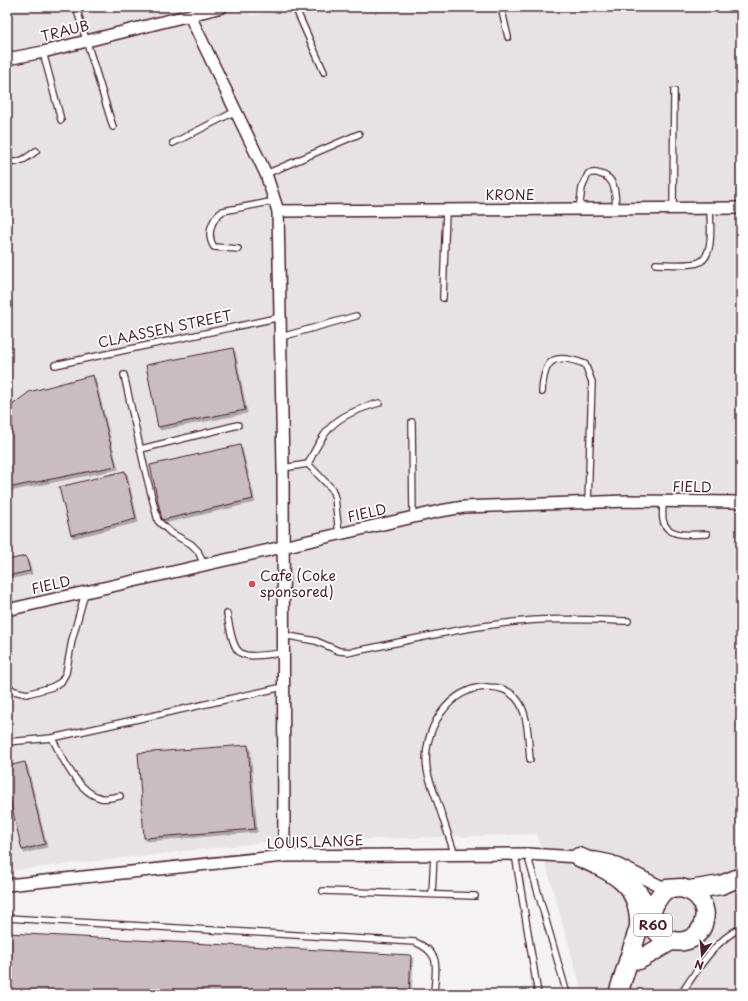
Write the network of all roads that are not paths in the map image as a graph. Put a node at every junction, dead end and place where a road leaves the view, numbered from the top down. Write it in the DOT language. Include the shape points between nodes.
graph roads {
  1 [pos="76,7"];
  2 [pos="222,7"];
  3 [pos="295,7"];
  4 [pos="501,7"];
  5 [pos="190,16"];
  6 [pos="508,38"];
  7 [pos="87,41"];
  8 [pos="43,52"];
  9 [pos="7,59"];
  10 [pos="324,72"];
  11 [pos="674,91"];
  12 [pos="236,111"];
  13 [pos="61,120"];
  14 [pos="113,127"];
  15 [pos="359,134"];
  16 [pos="173,143"];
  17 [pos="36,151"];
  18 [pos="7,162"];
  19 [pos="266,174"];
  20 [pos="277,206"];
  21 [pos="741,208"];
  22 [pos="579,209"];
  23 [pos="616,209"];
  24 [pos="673,209"];
  25 [pos="710,209"];
  26 [pos="446,210"];
  27 [pos="238,249"];
  28 [pos="656,264"];
  29 [pos="443,298"];
  30 [pos="356,316"];
  31 [pos="281,317"];
  32 [pos="281,337"];
  33 [pos="55,365"];
  34 [pos="124,376"];
  35 [pos="542,392"];
  36 [pos="379,403"];
  37 [pos="412,422"];
  38 [pos="238,426"];
  39 [pos="141,449"];
  40 [pos="308,464"];
  41 [pos="283,468"];
  42 [pos="663,501"];
  43 [pos="588,502"];
  44 [pos="741,502"];
  45 [pos="413,517"];
  46 [pos="339,534"];
  47 [pos="707,534"];
  48 [pos="282,548"];
  49 [pos="204,565"];
  50 [pos="85,592"];
  51 [pos="7,610"];
  52 [pos="226,614"];
  53 [pos="628,621"];
  54 [pos="283,635"];
  55 [pos="283,653"];
  56 [pos="7,686"];
  57 [pos="283,687"];
  58 [pos="52,738"];
  59 [pos="7,742"];
  60 [pos="530,759"];
  61 [pos="120,796"];
  62 [pos="515,854"];
  63 [pos="527,854"];
  64 [pos="434,855"];
  65 [pos="284,856"];
  66 [pos="455,856"];
  67 [pos="579,857"];
  68 [pos="623,866"];
  69 [pos="741,877"];
  70 [pos="7,885"];
  71 [pos="721,885"];
  72 [pos="666,889"];
  73 [pos="690,890"];
  74 [pos="323,891"];
  75 [pos="432,894"];
  76 [pos="474,896"];
  77 [pos="652,907"];
  78 [pos="704,908"];
  79 [pos="7,918"];
  80 [pos="653,926"];
  81 [pos="741,928"];
  82 [pos="671,941"];
  83 [pos="639,960"];
  84 [pos="434,994"];
  85 [pos="538,994"];
  86 [pos="567,994"];
  87 [pos="618,994"];
  88 [pos="622,994"];
  89 [pos="681,994"];
  1 -- 7 [label="lane"];
  2 -- 5 [label="street, TRAUB"];
  3 -- 10 [label="lane"];
  4 -- 6 [label="lane"];
  5 -- 7 [label="street, TRAUB"];
  5 -- 12 [label="street"];
  7 -- 8 [label="street, TRAUB"];
  7 -- 14 [label="lane"];
  8 -- 9 [label="street, TRAUB"];
  8 -- 13 [label="lane"];
  11 -- 24 [label="lane"];
  12 -- 16 [label="lane"];
  12 -- 19 [label="street"];
  15 -- 19 [label="lane"];
  17 -- 18 [label="lane" via="26,159"];
  19 -- 20 [label="street"];
  20 -- 26 [label="street, KRONE"];
  20 -- 27 [label="lane" via="223,211 218,214 210,231 210,241 214,247"];
  20 -- 31 [label="street"];
  21 -- 25 [label="street, KRONE"];
  22 -- 23 [label="street, KRONE"];
  22 -- 23 [label="lane" via="583,182 588,174 595,172 608,176 613,183"];
  22 -- 26 [label="street, KRONE"];
  23 -- 24 [label="street, KRONE"];
  24 -- 25 [label="street, KRONE"];
  25 -- 28 [label="lane" via="709,246 704,260 697,263"];
  26 -- 29 [label="lane"];
  30 -- 32 [label="lane"];
  31 -- 32 [label="street"];
  31 -- 33 [label="lane, CLAASSEN STREET"];
  32 -- 41 [label="street"];
  34 -- 39 [label="lane"];
  35 -- 43 [label="lane" via="544,368 549,362 572,359 585,364 590,373 592,404"];
  36 -- 40 [label="lane" via="344,415 328,428"];
  37 -- 45 [label="lane"];
  38 -- 39 [label="lane"];
  39 -- 49 [label="lane" via="158,521 198,551"];
  40 -- 41 [label="lane"];
  40 -- 46 [label="lane" via="332,489"];
  41 -- 48 [label="street"];
  42 -- 43 [label="street, FIELD"];
  42 -- 44 [label="street, FIELD"];
  42 -- 47 [label="lane" via="663,520 672,531 684,535"];
  43 -- 45 [label="street, FIELD" via="464,507"];
  45 -- 46 [label="street, FIELD"];
  46 -- 48 [label="street, FIELD"];
  48 -- 49 [label="street, FIELD"];
  48 -- 54 [label="street"];
  49 -- 50 [label="street, FIELD"];
  50 -- 51 [label="street, FIELD"];
  50 -- 56 [label="lane" via="66,673 61,682 27,694 14,691"];
  52 -- 55 [label="lane" via="233,645 242,654 256,656"];
  53 -- 54 [label="lane" via="524,621 463,629 351,652 339,651 316,641"];
  54 -- 55 [label="street"];
  55 -- 57 [label="street"];
  57 -- 58 [label="lane"];
  57 -- 65 [label="street"];
  58 -- 59 [label="lane"];
  58 -- 61 [label="lane" via="64,761 86,792 102,798"];
  60 -- 66 [label="lane" via="524,716 516,698 508,691 498,687 480,686 460,694 444,708 430,731 426,768"];
  62 -- 63 [label="street, LOUIS LANGE"];
  62 -- 66 [label="street, LOUIS LANGE"];
  62 -- 85 [label="lane"];
  63 -- 67 [label="street, LOUIS LANGE"];
  63 -- 86 [label="lane"];
  64 -- 65 [label="street, LOUIS LANGE"];
  64 -- 66 [label="street, LOUIS LANGE"];
  64 -- 75 [label="lane"];
  65 -- 70 [label="street, LOUIS LANGE"];
  67 -- 68 [label="street, LOUIS LANGE"];
  67 -- 87 [label="main road" via="617,876 627,885 639,916 639,927"];
  68 -- 72 [label="street, LOUIS LANGE"];
  68 -- 77 [label="street"];
  69 -- 71 [label="main road"];
  71 -- 73 [label="main road"];
  71 -- 78 [label="main road, R60"];
  72 -- 73 [label="main road"];
  72 -- 77 [label="main road, R60"];
  73 -- 78 [label="main road" via="700,899"];
  74 -- 75 [label="lane"];
  75 -- 76 [label="lane"];
  77 -- 80 [label="main road, R60"];
  78 -- 82 [label="main road, R60" via="704,922 700,930 685,941"];
  79 -- 84 [label="lane" via="415,942 433,953 436,962"];
  80 -- 82 [label="main road, R60"];
  80 -- 83 [label="main road, R60"];
  81 -- 89 [label="lane" via="724,939 707,957"];
  82 -- 83 [label="main road, R60"];
  83 -- 88 [label="main road, R60"];
}
